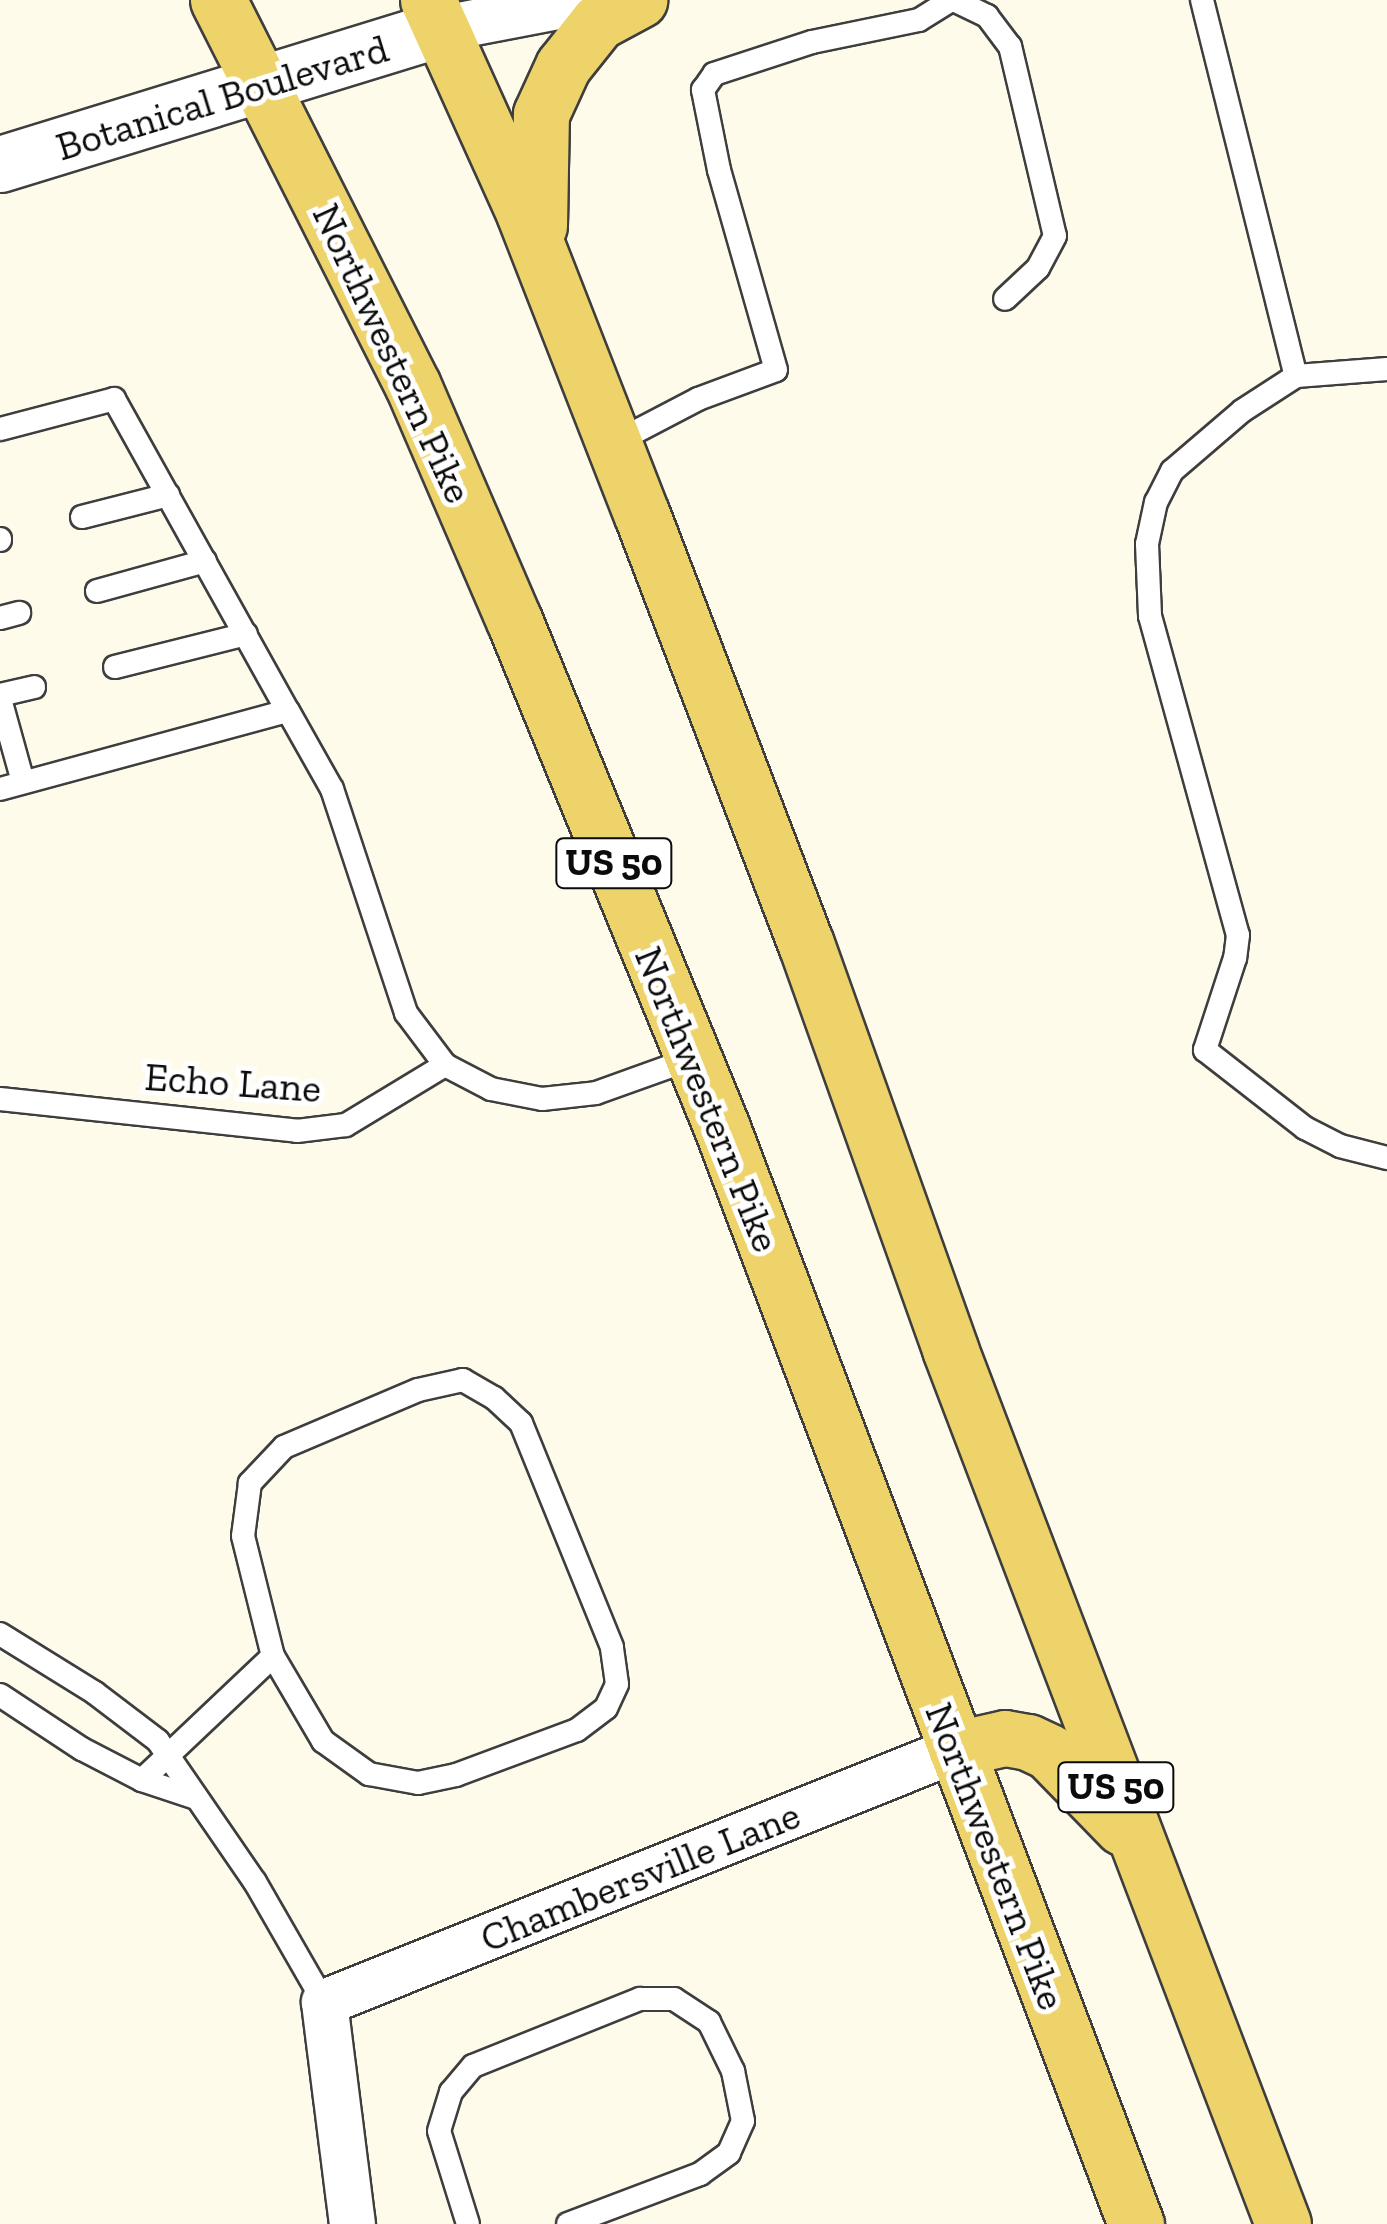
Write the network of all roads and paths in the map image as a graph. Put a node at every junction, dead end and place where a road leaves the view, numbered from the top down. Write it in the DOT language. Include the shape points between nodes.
graph roads {
  1 [pos="218,0"];
  2 [pos="589,0"];
  3 [pos="639,0"];
  4 [pos="952,0"];
  5 [pos="1202,0"];
  6 [pos="435,14"];
  7 [pos="263,85"];
  8 [pos="0,164"];
  9 [pos="538,249"];
  10 [pos="1006,299"];
  11 [pos="1387,368"];
  12 [pos="1296,376"];
  13 [pos="0,429"];
  14 [pos="614,443"];
  15 [pos="168,494"];
  16 [pos="82,518"];
  17 [pos="205,561"];
  18 [pos="97,591"];
  19 [pos="246,634"];
  20 [pos="115,667"];
  21 [pos="34,687"];
  22 [pos="0,697"];
  23 [pos="288,711"];
  24 [pos="23,782"];
  25 [pos="0,789"];
  26 [pos="694,1058"];
  27 [pos="444,1065"];
  28 [pos="0,1099"];
  29 [pos="1387,1158"];
  30 [pos="0,1634"];
  31 [pos="272,1656"];
  32 [pos="0,1695"];
  33 [pos="956,1749"];
  34 [pos="169,1754"];
  35 [pos="142,1780"];
  36 [pos="193,1796"];
  37 [pos="1136,1841"];
  38 [pos="324,2002"];
  39 [pos="352,2224"];
  40 [pos="468,2224"];
  41 [pos="568,2224"];
  42 [pos="1136,2224"];
  43 [pos="1283,2224"];
  1 -- 7 [label="main road, Northwestern Pike / US 50"];
  2 -- 6 [label="street"];
  3 -- 9 [label="main road" via="598,22 563,66 541,114"];
  4 -- 10 [label="lane" via="986,16 1010,46 1055,236 1038,268"];
  4 -- 14 [label="lane" via="919,20 812,42 714,74 703,90 718,170 776,370 698,399"];
  5 -- 12 [label="lane"];
  6 -- 7 [label="street, Botanical Boulevard"];
  6 -- 9 [label="main road, US 50"];
  7 -- 8 [label="street, Botanical Boulevard"];
  7 -- 26 [label="main road, Northwestern Pike / US 50" via="413,386"];
  9 -- 14 [label="main road, US 50"];
  11 -- 12 [label="lane"];
  12 -- 29 [label="lane" via="1242,411 1172,471 1156,502 1147,544 1150,616 1238,935 1205,1050 1305,1128"];
  13 -- 15 [label="lane" via="114,399"];
  14 -- 37 [label="main road, US 50"];
  15 -- 16 [label="lane"];
  15 -- 17 [label="lane"];
  17 -- 18 [label="lane"];
  17 -- 19 [label="lane"];
  19 -- 20 [label="lane"];
  19 -- 23 [label="lane"];
  21 -- 22 [label="lane"];
  22 -- 24 [label="lane"];
  23 -- 24 [label="lane"];
  23 -- 27 [label="lane" via="332,789 406,1013"];
  24 -- 25 [label="lane"];
  26 -- 27 [label="lane" via="596,1093 542,1099 491,1089"];
  26 -- 33 [label="main road, Northwestern Pike / US 50"];
  27 -- 28 [label="lane, Echo Lane" via="346,1126 297,1130"];
  30 -- 34 [label="lane" via="95,1693"];
  31 -- 31 [label="lane" via="323,1740 369,1774 418,1783 577,1730 606,1708 617,1684 612,1647 521,1423 463,1380 418,1390 284,1448 250,1483 243,1536"];
  31 -- 34 [label="lane"];
  32 -- 35 [label="lane" via="82,1750"];
  33 -- 37 [label="main road" via="1006,1738 1048,1752"];
  33 -- 38 [label="street, Chambersville Lane"];
  33 -- 42 [label="main road, Northwestern Pike / US 50"];
  34 -- 35 [label="lane"];
  34 -- 36 [label="lane"];
  35 -- 36 [label="lane"];
  36 -- 38 [label="lane" via="255,1882"];
  37 -- 43 [label="main road, US 50"];
  38 -- 39 [label="street"];
  40 -- 41 [label="lane" via="439,2131 451,2092 473,2066 640,1999 674,1999 709,2022 733,2070 743,2121 729,2152 700,2174"];
}
